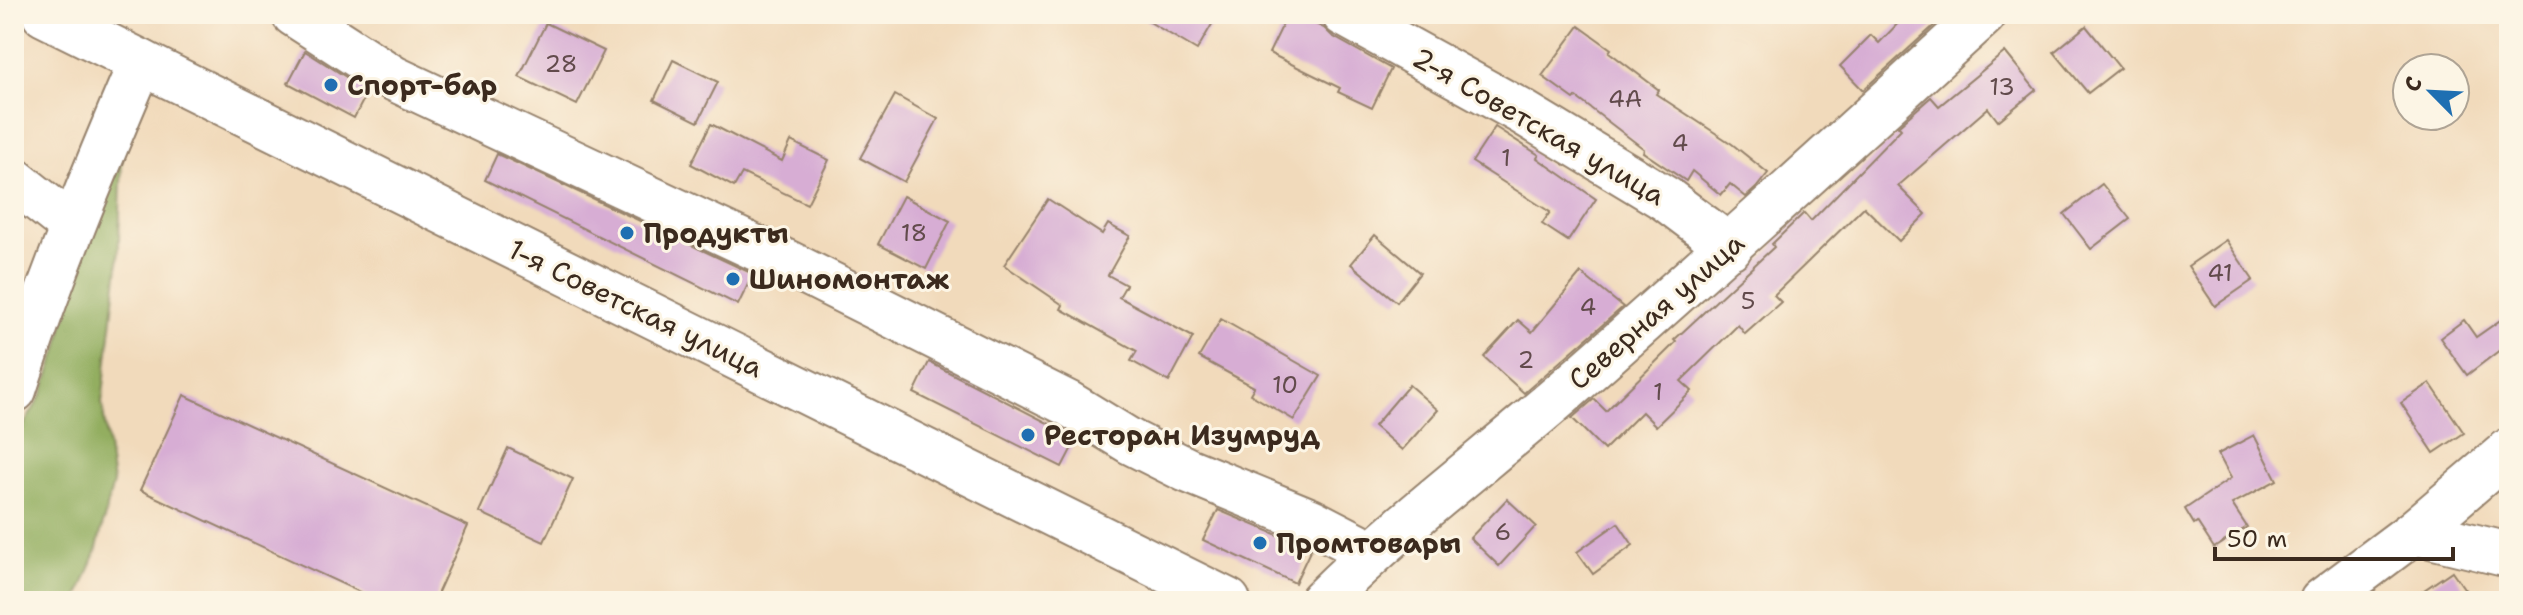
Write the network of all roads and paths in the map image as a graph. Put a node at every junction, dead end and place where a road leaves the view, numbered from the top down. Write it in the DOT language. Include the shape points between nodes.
graph roads {
  1 [pos="44,14"];
  2 [pos="294,14"];
  3 [pos="1344,14"];
  4 [pos="1984,14"];
  5 [pos="141,62"];
  6 [pos="14,180"];
  7 [pos="72,226"];
  8 [pos="1730,247"];
  9 [pos="14,390"];
  10 [pos="2509,451"];
  11 [pos="2414,532"];
  12 [pos="1371,552"];
  13 [pos="2509,555"];
  14 [pos="1228,601"];
  15 [pos="1322,601"];
  16 [pos="2322,601"];
  1 -- 5 [label="street, 1-я Советская улица"];
  2 -- 12 [label="street" via="393,78 788,263 1069,404 1145,449"];
  3 -- 8 [label="street, 2-я Советская улица" via="1522,112 1666,199"];
  4 -- 8 [label="street, Северная улица"];
  5 -- 7 [label="street"];
  5 -- 14 [label="street, 1-я Советская улица"];
  6 -- 7 [label="street"];
  7 -- 9 [label="street"];
  8 -- 12 [label="street, Северная улица"];
  10 -- 11 [label="street"];
  11 -- 13 [label="street"];
  11 -- 16 [label="street"];
  12 -- 15 [label="street, Северная улица"];
}
